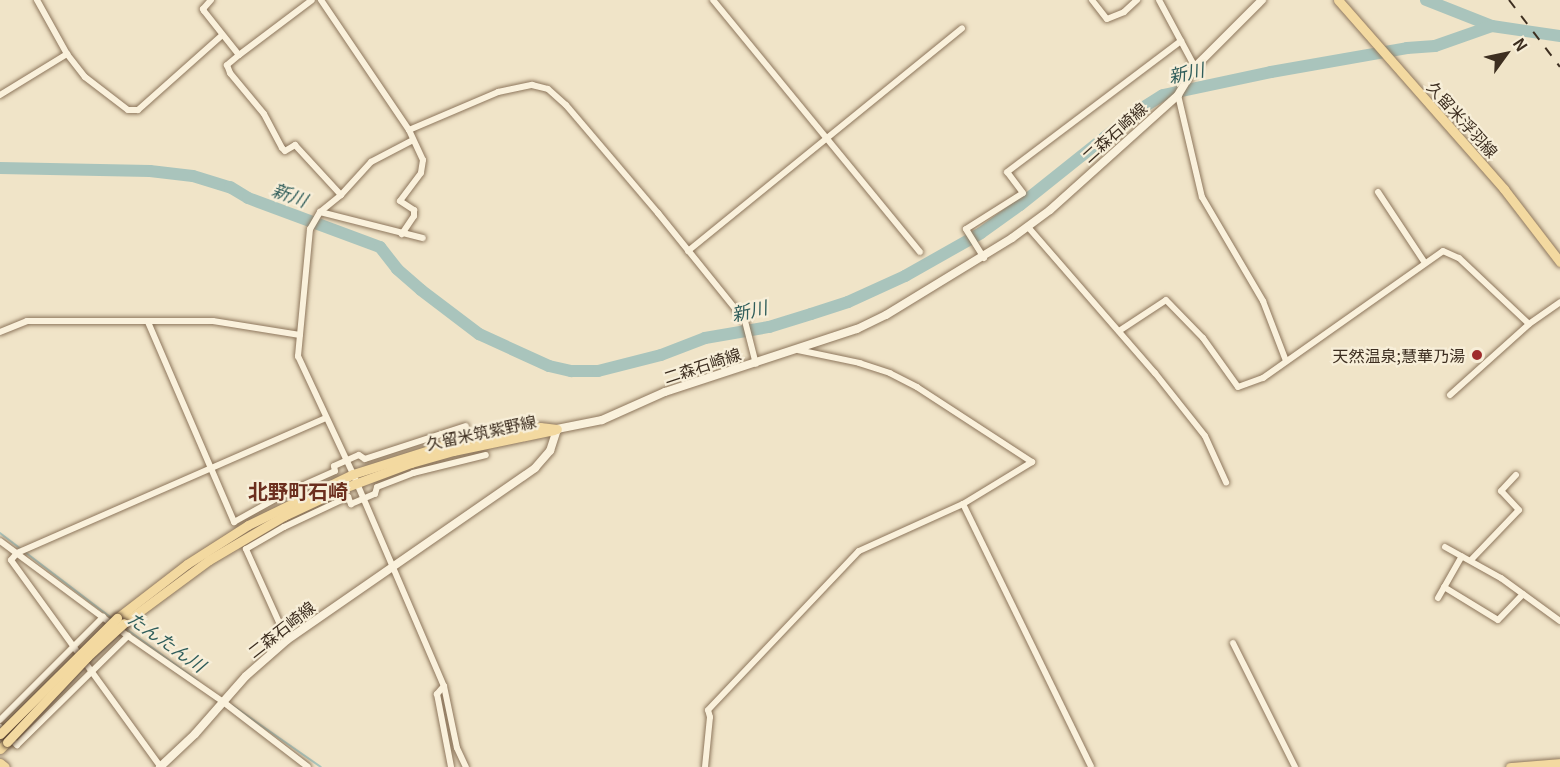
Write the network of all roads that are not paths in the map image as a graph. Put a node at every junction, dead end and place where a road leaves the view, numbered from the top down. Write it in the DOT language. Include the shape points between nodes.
graph roads {
  1 [pos="37,0"];
  2 [pos="211,0"];
  3 [pos="312,0"];
  4 [pos="321,0"];
  5 [pos="713,0"];
  6 [pos="1092,0"];
  7 [pos="1137,0"];
  8 [pos="1159,0"];
  9 [pos="1262,0"];
  10 [pos="1338,0"];
  11 [pos="962,28"];
  12 [pos="221,36"];
  13 [pos="1180,41"];
  14 [pos="67,54"];
  15 [pos="239,55"];
  16 [pos="1195,67"];
  17 [pos="0,95"];
  18 [pos="1178,95"];
  19 [pos="409,130"];
  20 [pos="827,136"];
  21 [pos="412,140"];
  22 [pos="1378,192"];
  23 [pos="341,195"];
  24 [pos="320,212"];
  25 [pos="1028,227"];
  26 [pos="402,234"];
  27 [pos="423,238"];
  28 [pos="688,251"];
  29 [pos="920,252"];
  30 [pos="984,258"];
  31 [pos="1560,262"];
  32 [pos="1425,263"];
  33 [pos="1560,302"];
  34 [pos="148,322"];
  35 [pos="1529,324"];
  36 [pos="1119,331"];
  37 [pos="0,332"];
  38 [pos="300,335"];
  39 [pos="798,350"];
  40 [pos="1286,361"];
  41 [pos="756,364"];
  42 [pos="1450,395"];
  43 [pos="326,418"];
  44 [pos="466,426"];
  45 [pos="557,429"];
  46 [pos="486,455"];
  47 [pos="346,460"];
  48 [pos="212,469"];
  49 [pos="1516,475"];
  50 [pos="355,479"];
  51 [pos="1226,482"];
  52 [pos="364,499"];
  53 [pos="963,504"];
  54 [pos="0,541"];
  55 [pos="1445,547"];
  56 [pos="17,553"];
  57 [pos="1462,556"];
  58 [pos="1471,560"];
  59 [pos="393,567"];
  60 [pos="1444,587"];
  61 [pos="1523,594"];
  62 [pos="1438,598"];
  63 [pos="103,617"];
  64 [pos="121,621"];
  65 [pos="1560,621"];
  66 [pos="128,636"];
  67 [pos="287,640"];
  68 [pos="1233,643"];
  69 [pos="72,646"];
  70 [pos="90,672"];
  71 [pos="444,686"];
  72 [pos="222,701"];
  73 [pos="0,720"];
  74 [pos="0,727"];
  75 [pos="0,734"];
  76 [pos="4,745"];
  77 [pos="0,763"];
  78 [pos="1560,763"];
  79 [pos="5,767"];
  80 [pos="160,767"];
  81 [pos="308,767"];
  82 [pos="451,767"];
  83 [pos="466,767"];
  84 [pos="705,767"];
  85 [pos="1091,767"];
  86 [pos="1296,767"];
  87 [pos="1510,767"];
  1 -- 14 [label="street"];
  2 -- 12 [label="street" via="202,9"];
  3 -- 15 [label="street"];
  4 -- 19 [label="street"];
  5 -- 20 [label="street"];
  6 -- 7 [label="street" via="1107,19 1124,12"];
  8 -- 13 [label="street"];
  9 -- 16 [label="main road, 二森石崎線"];
  10 -- 31 [label="main road, 久留米浮羽線" via="1504,189"];
  11 -- 20 [label="street"];
  12 -- 14 [label="street" via="138,110 128,110 85,77"];
  12 -- 15 [label="street"];
  13 -- 16 [label="street"];
  13 -- 30 [label="street" via="1006,172 1023,194 966,229"];
  14 -- 17 [label="street"];
  15 -- 23 [label="street" via="227,66 230,73 264,114 282,148 285,151 296,145"];
  16 -- 18 [label="main road, 二森石崎線"];
  18 -- 25 [label="main road, 二森石崎線"];
  18 -- 40 [label="street" via="1202,197 1263,301"];
  19 -- 21 [label="street"];
  19 -- 28 [label="street" via="498,92 540,85 566,105"];
  20 -- 28 [label="street"];
  20 -- 29 [label="street"];
  21 -- 23 [label="street" via="371,162"];
  21 -- 26 [label="street" via="424,167 400,201 414,210"];
  22 -- 32 [label="street"];
  23 -- 24 [label="street"];
  24 -- 26 [label="street"];
  24 -- 38 [label="street" via="309,229"];
  25 -- 30 [label="main road, 二森石崎線"];
  25 -- 36 [label="street"];
  26 -- 27 [label="street"];
  28 -- 41 [label="street" via="745,321"];
  30 -- 39 [label="main road, 二森石崎線" via="872,323"];
  32 -- 35 [label="street" via="1443,251 1458,258"];
  32 -- 40 [label="street"];
  33 -- 35 [label="street"];
  34 -- 37 [label="street" via="27,321"];
  34 -- 38 [label="street" via="213,321"];
  34 -- 48 [label="street"];
  35 -- 42 [label="street"];
  36 -- 40 [label="street" via="1166,300 1203,338 1238,387 1263,378"];
  36 -- 51 [label="street" via="1205,436"];
  38 -- 43 [label="street" via="298,356"];
  39 -- 41 [label="main road, 二森石崎線"];
  39 -- 53 [label="street" via="860,363 899,378 1032,462"];
  41 -- 45 [label="main road, 二森石崎線" via="665,392 602,420"];
  43 -- 47 [label="street"];
  43 -- 48 [label="street"];
  44 -- 47 [label="street" via="365,459 359,455"];
  45 -- 50 [label="main road, 久留米筑紫野線" via="453,451"];
  45 -- 59 [label="main road, 二森石崎線" via="550,451 535,468"];
  46 -- 52 [label="street" via="413,473 376,487 375,494"];
  47 -- 48 [label="street" via="334,466 335,471 234,522"];
  47 -- 50 [label="street"];
  48 -- 56 [label="street"];
  49 -- 58 [label="street" via="1501,490 1519,510"];
  50 -- 52 [label="street"];
  50 -- 64 [label="main road, 久留米筑紫野線" via="244,538"];
  52 -- 59 [label="street"];
  52 -- 67 [label="street" via="351,504 348,498 330,505 246,549"];
  53 -- 84 [label="street" via="858,551 708,710"];
  53 -- 85 [label="street"];
  54 -- 56 [label="street"];
  55 -- 57 [label="street"];
  56 -- 63 [label="street"];
  56 -- 69 [label="street" via="11,560"];
  57 -- 58 [label="street"];
  57 -- 60 [label="street"];
  58 -- 61 [label="street"];
  59 -- 67 [label="main road, 二森石崎線"];
  59 -- 71 [label="street"];
  60 -- 61 [label="street" via="1498,620"];
  60 -- 62 [label="street"];
  61 -- 65 [label="street"];
  63 -- 66 [label="street"];
  63 -- 69 [label="street"];
  64 -- 75 [label="main road, 久留米筑紫野線, bridge"];
  64 -- 76 [label="main road, 久留米筑紫野線, bridge"];
  66 -- 70 [label="street"];
  66 -- 72 [label="street"];
  67 -- 72 [label="main road, 二森石崎線"];
  68 -- 86 [label="street"];
  69 -- 70 [label="street"];
  69 -- 73 [label="street"];
  70 -- 74 [label="street" via="17,745"];
  70 -- 80 [label="street"];
  71 -- 82 [label="street" via="437,694"];
  71 -- 83 [label="street" via="457,748"];
  72 -- 80 [label="main road, 二森石崎線"];
  72 -- 81 [label="street"];
  77 -- 79 [label="main road"];
  78 -- 87 [label="main road"];
}
